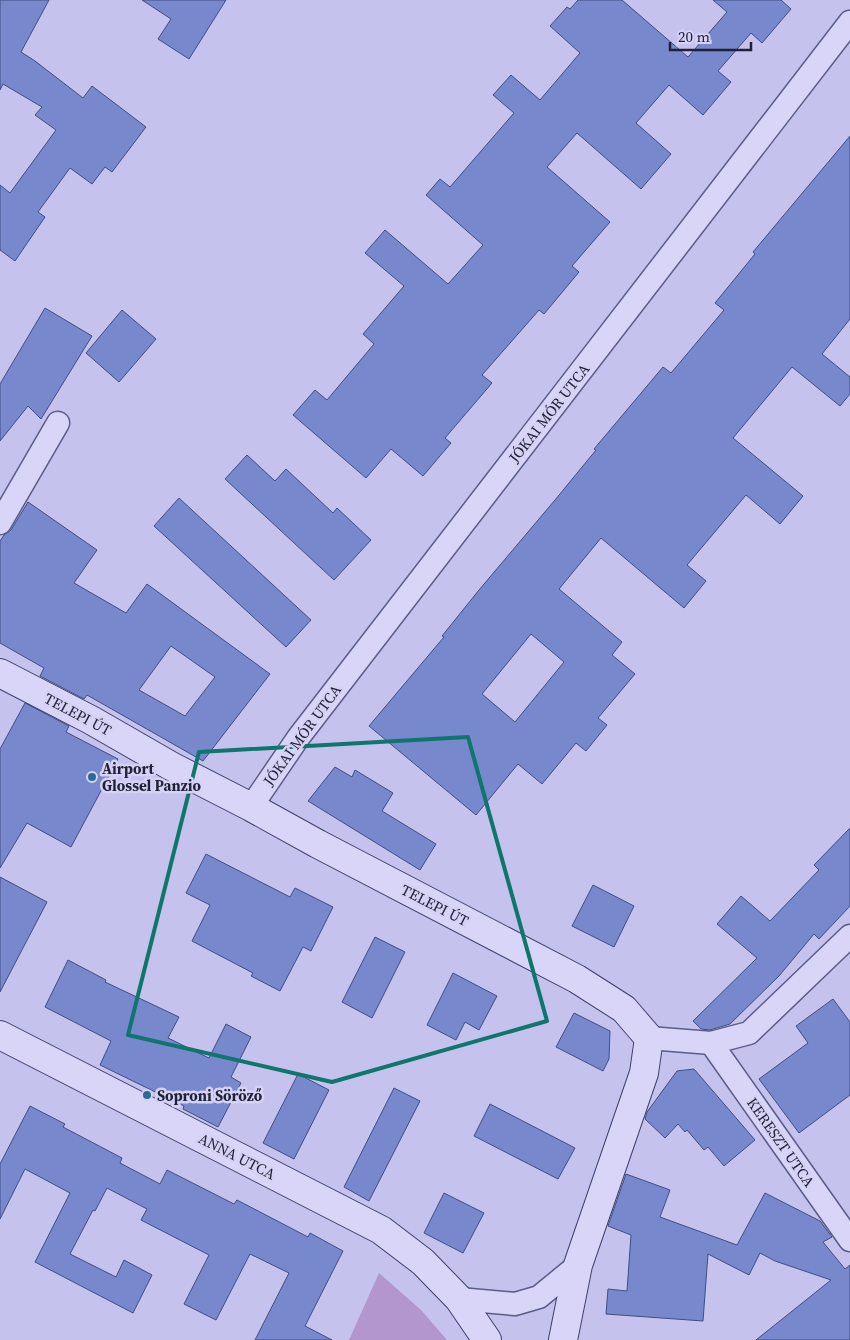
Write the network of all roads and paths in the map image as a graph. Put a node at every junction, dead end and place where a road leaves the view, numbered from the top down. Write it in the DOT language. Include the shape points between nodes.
graph roads {
  1 [pos="850,22"];
  2 [pos="58,423"];
  3 [pos="0,523"];
  4 [pos="0,673"];
  5 [pos="250,807"];
  6 [pos="850,936"];
  7 [pos="0,1034"];
  8 [pos="649,1038"];
  9 [pos="711,1043"];
  10 [pos="850,1240"];
  11 [pos="578,1265"];
  12 [pos="459,1299"];
  13 [pos="487,1340"];
  14 [pos="563,1340"];
  1 -- 5 [label="street, JÓKAI MÓR UTCA" via="298,738"];
  2 -- 3 [label="street"];
  4 -- 5 [label="main road, TELEPI ÚT"];
  5 -- 8 [label="main road, TELEPI ÚT" via="577,979 624,1009"];
  6 -- 9 [label="street" via="749,1032"];
  7 -- 12 [label="main road, ANNA UTCA" via="381,1230 423,1262"];
  8 -- 9 [label="street"];
  8 -- 11 [label="main road" via="644,1073"];
  9 -- 10 [label="street, KERESZT UTCA"];
  11 -- 12 [label="street" via="539,1297 515,1304"];
  11 -- 14 [label="main road"];
  12 -- 13 [label="main road"];
}
